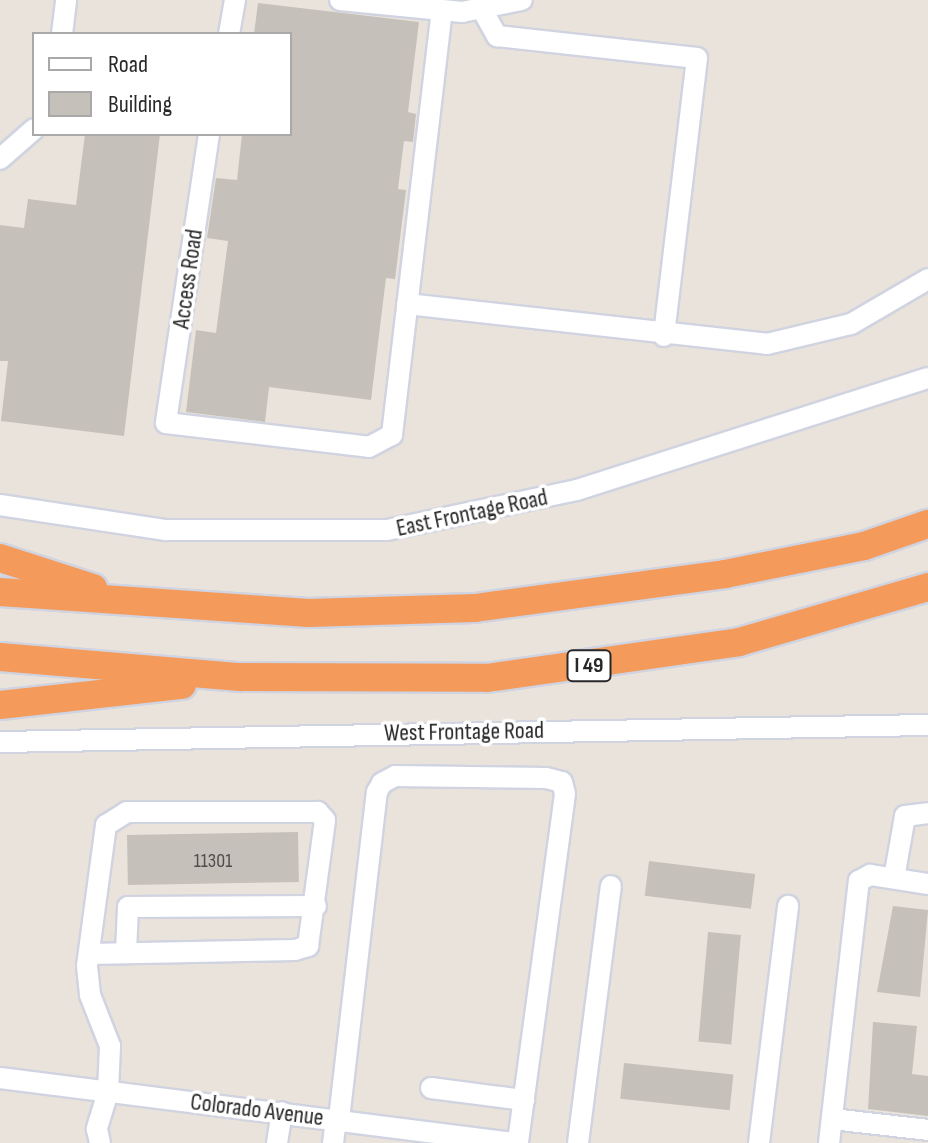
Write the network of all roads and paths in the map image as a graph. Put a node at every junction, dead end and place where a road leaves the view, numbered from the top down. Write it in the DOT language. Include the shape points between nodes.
graph roads {
  1 [pos="66,0"];
  2 [pos="235,0"];
  3 [pos="340,0"];
  4 [pos="522,0"];
  5 [pos="483,11"];
  6 [pos="442,12"];
  7 [pos="62,32"];
  8 [pos="229,32"];
  9 [pos="32,131"];
  10 [pos="209,136"];
  11 [pos="0,159"];
  12 [pos="928,279"];
  13 [pos="407,304"];
  14 [pos="664,336"];
  15 [pos="928,378"];
  16 [pos="0,505"];
  17 [pos="928,524"];
  18 [pos="0,558"];
  19 [pos="928,587"];
  20 [pos="0,592"];
  21 [pos="139,604"];
  22 [pos="0,657"];
  23 [pos="240,677"];
  24 [pos="0,705"];
  25 [pos="928,725"];
  26 [pos="0,742"];
  27 [pos="928,813"];
  28 [pos="894,878"];
  29 [pos="928,884"];
  30 [pos="611,886"];
  31 [pos="316,906"];
  32 [pos="788,906"];
  33 [pos="126,953"];
  34 [pos="89,954"];
  35 [pos="0,1078"];
  36 [pos="431,1088"];
  37 [pos="108,1092"];
  38 [pos="524,1100"];
  39 [pos="282,1112"];
  40 [pos="337,1119"];
  41 [pos="832,1119"];
  42 [pos="928,1130"];
  43 [pos="100,1143"];
  44 [pos="277,1143"];
  45 [pos="333,1143"];
  46 [pos="516,1143"];
  47 [pos="578,1143"];
  48 [pos="759,1143"];
  49 [pos="829,1143"];
  1 -- 7 [label="street"];
  2 -- 8 [label="street"];
  3 -- 6 [label="street"];
  4 -- 5 [label="street"];
  5 -- 6 [label="street"];
  5 -- 14 [label="street" via="497,36 697,58"];
  6 -- 13 [label="street"];
  9 -- 11 [label="street"];
  10 -- 13 [label="street, Access Road" via="166,423 369,447 392,435"];
  12 -- 14 [label="street" via="851,324 767,344"];
  13 -- 14 [label="street"];
  15 -- 16 [label="street, East Frontage Road" via="619,478 488,513 387,530 166,530"];
  17 -- 21 [label="highway" via="864,546 725,574 475,608 308,613"];
  18 -- 21 [label="highway"];
  19 -- 23 [label="highway, I 49" via="739,642 618,663 487,678"];
  20 -- 21 [label="highway"];
  22 -- 23 [label="highway, I 49"];
  23 -- 24 [label="highway"];
  25 -- 26 [label="street, West Frontage Road"];
  27 -- 28 [label="street" via="905,816"];
  28 -- 29 [label="street"];
  28 -- 41 [label="street" via="870,875 859,881"];
  30 -- 47 [label="street"];
  31 -- 33 [label="street" via="308,946 295,950"];
  31 -- 33 [label="street" via="128,907"];
  31 -- 34 [label="street" via="325,820 318,812 127,812 106,825"];
  32 -- 48 [label="street"];
  33 -- 34 [label="street"];
  34 -- 37 [label="street" via="90,995 110,1046"];
  35 -- 37 [label="street, Colorado Avenue"];
  36 -- 38 [label="street"];
  37 -- 39 [label="street, Colorado Avenue"];
  37 -- 43 [label="street" via="97,1129"];
  38 -- 40 [label="street" via="565,794 562,782 395,776 377,792"];
  38 -- 46 [label="street"];
  39 -- 40 [label="street, Colorado Avenue"];
  39 -- 44 [label="street"];
  40 -- 45 [label="street"];
  40 -- 46 [label="street, Colorado Avenue"];
  41 -- 42 [label="street"];
  41 -- 49 [label="street"];
}
